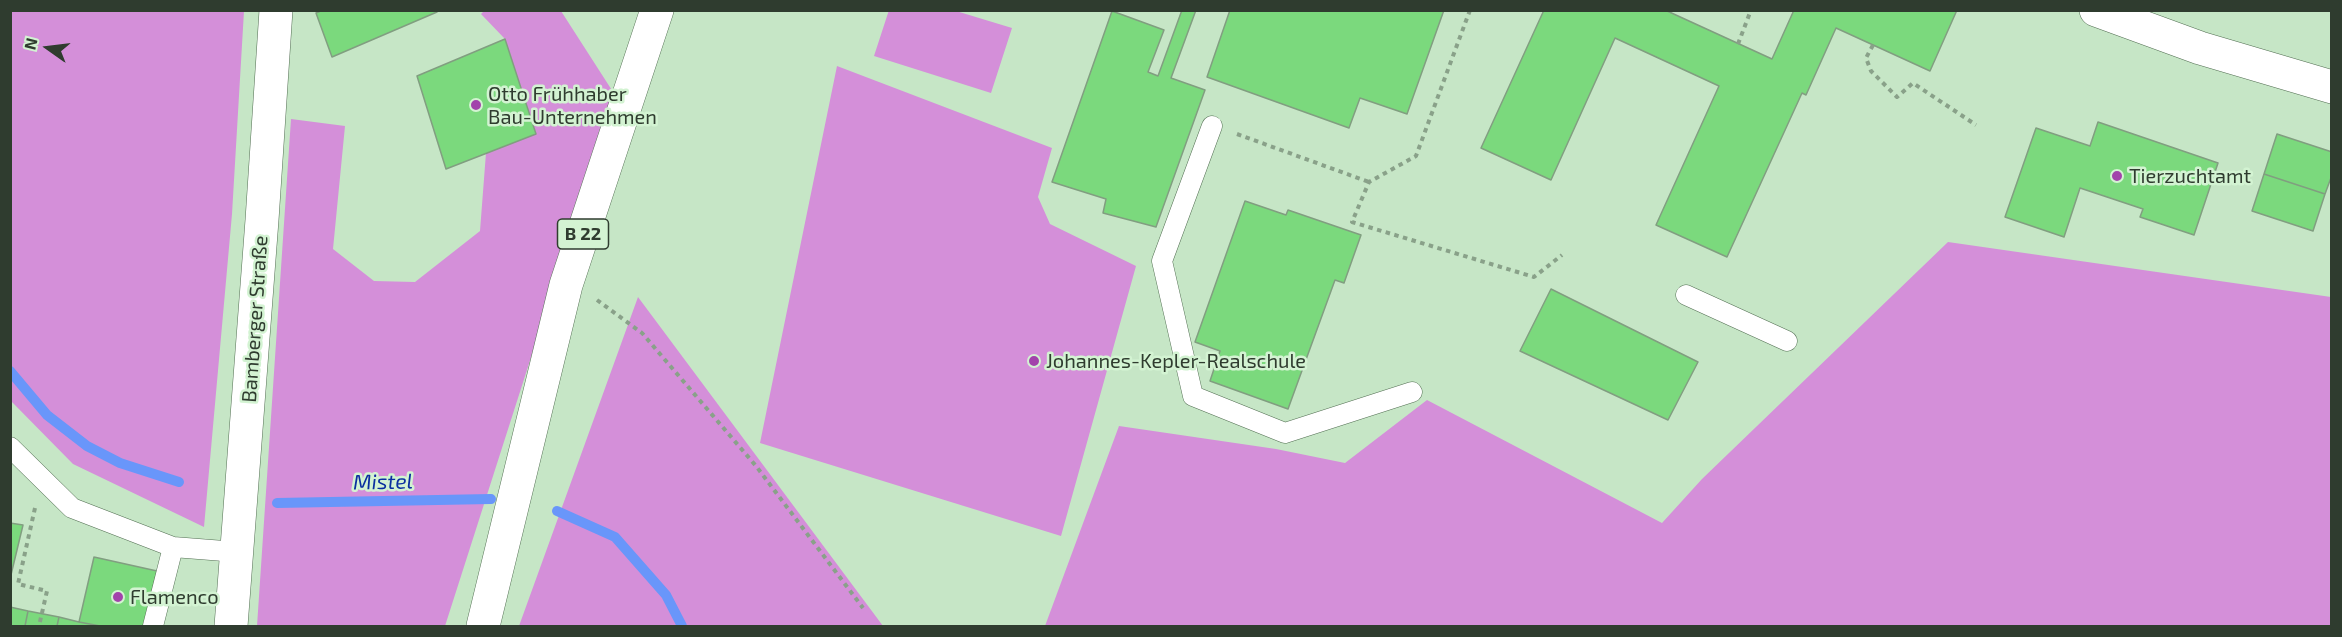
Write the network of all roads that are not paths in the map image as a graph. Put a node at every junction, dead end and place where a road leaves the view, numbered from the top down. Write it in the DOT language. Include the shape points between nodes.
graph roads {
  1 [pos="276,10"];
  2 [pos="657,10"];
  3 [pos="2096,10"];
  4 [pos="2138,18"];
  5 [pos="2331,87"];
  6 [pos="1212,126"];
  7 [pos="1686,296"];
  8 [pos="1787,341"];
  9 [pos="1412,392"];
  10 [pos="13,451"];
  11 [pos="173,547"];
  12 [pos="237,552"];
  13 [pos="153,627"];
  14 [pos="231,627"];
  15 [pos="483,627"];
  1 -- 12 [label="street, Bamberger Straße"];
  2 -- 15 [label="street, B 22" via="566,285"];
  3 -- 4 [label="street"];
  4 -- 5 [label="street" via="2200,48"];
  6 -- 9 [label="lane" via="1162,261 1193,396 1285,433"];
  7 -- 8 [label="lane"];
  10 -- 11 [label="lane" via="72,508"];
  11 -- 12 [label="lane"];
  11 -- 13 [label="lane"];
  12 -- 14 [label="street, Bamberger Straße"];
}
